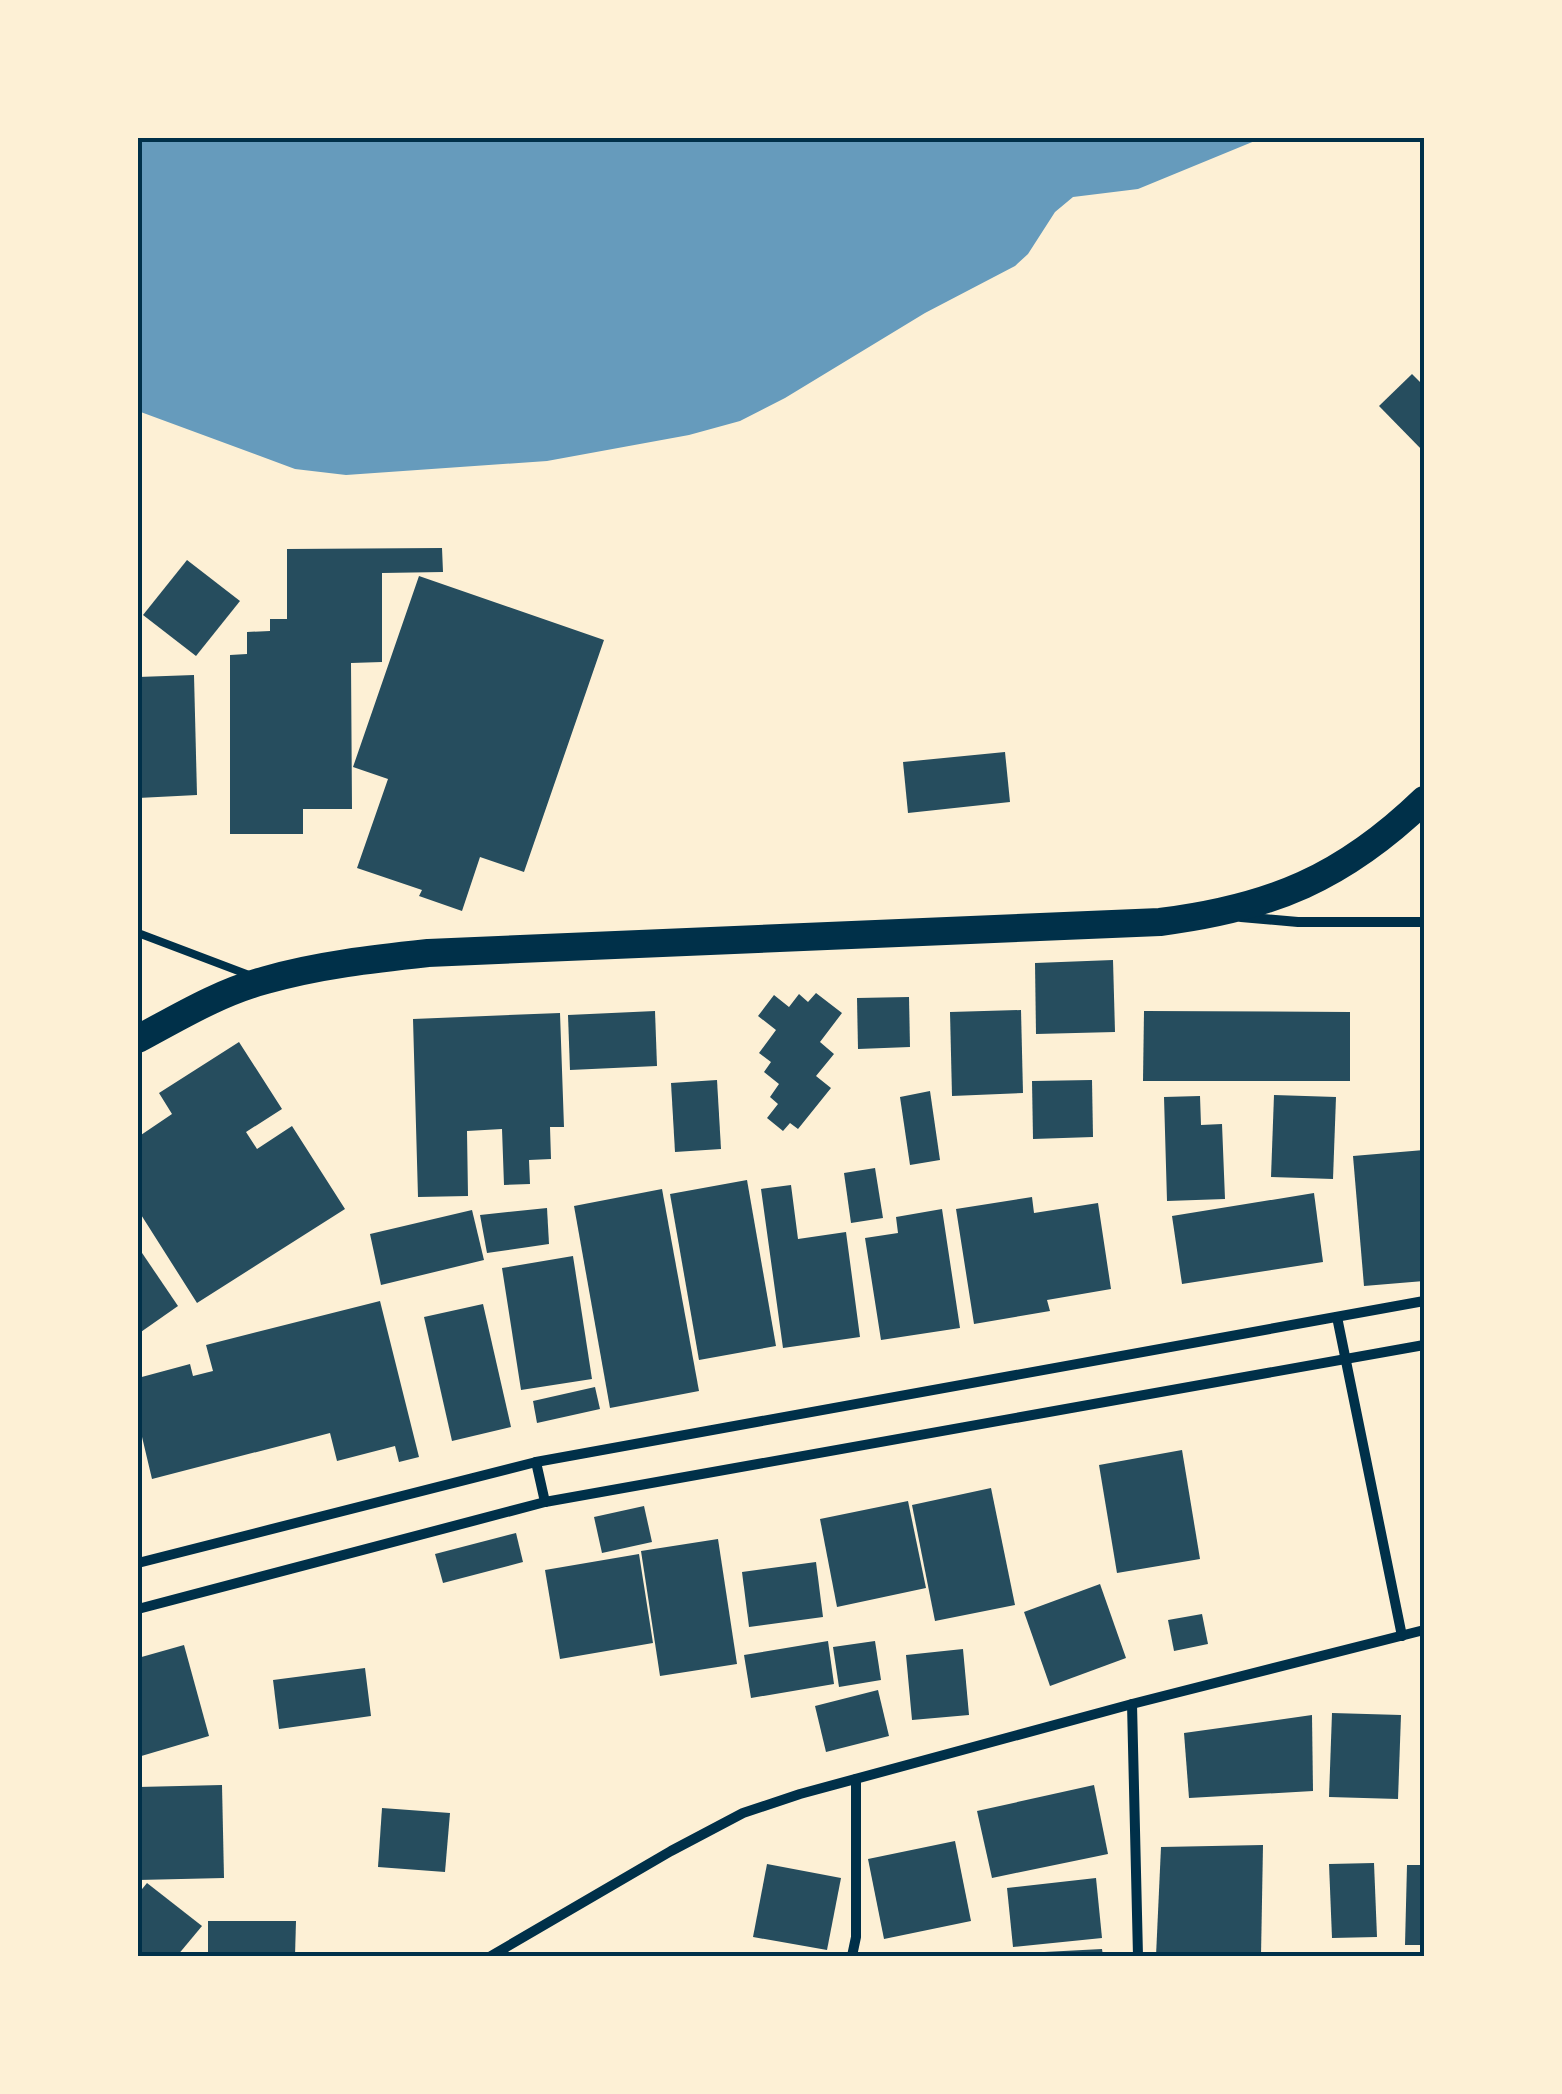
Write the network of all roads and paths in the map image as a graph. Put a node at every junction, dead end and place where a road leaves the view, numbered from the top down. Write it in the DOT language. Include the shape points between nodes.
graph roads {
  1 [pos="1424,800"];
  2 [pos="1215,915"];
  3 [pos="1424,922"];
  4 [pos="138,933"];
  5 [pos="263,980"];
  6 [pos="138,1040"];
  7 [pos="1424,1301"];
  8 [pos="1337,1317"];
  9 [pos="1424,1345"];
  10 [pos="1346,1360"];
  11 [pos="536,1462"];
  12 [pos="545,1502"];
  13 [pos="138,1563"];
  14 [pos="138,1609"];
  15 [pos="1424,1630"];
  16 [pos="1402,1636"];
  17 [pos="1132,1704"];
  18 [pos="856,1779"];
  19 [pos="491,1956"];
  20 [pos="852,1956"];
  21 [pos="1138,1956"];
  1 -- 2 [label="highway" via="1334,870"];
  2 -- 3 [label="street"];
  2 -- 5 [label="highway" via="428,954 354,960"];
  4 -- 5 [label="lane"];
  5 -- 6 [label="highway"];
  7 -- 8 [label="street"];
  8 -- 10 [label="street"];
  8 -- 11 [label="street"];
  9 -- 10 [label="street"];
  10 -- 12 [label="street"];
  10 -- 16 [label="street"];
  11 -- 12 [label="street"];
  11 -- 13 [label="street"];
  12 -- 14 [label="street"];
  15 -- 16 [label="street"];
  16 -- 17 [label="street"];
  17 -- 18 [label="street"];
  17 -- 21 [label="street"];
  18 -- 19 [label="street" via="743,1814"];
  18 -- 20 [label="street"];
}
